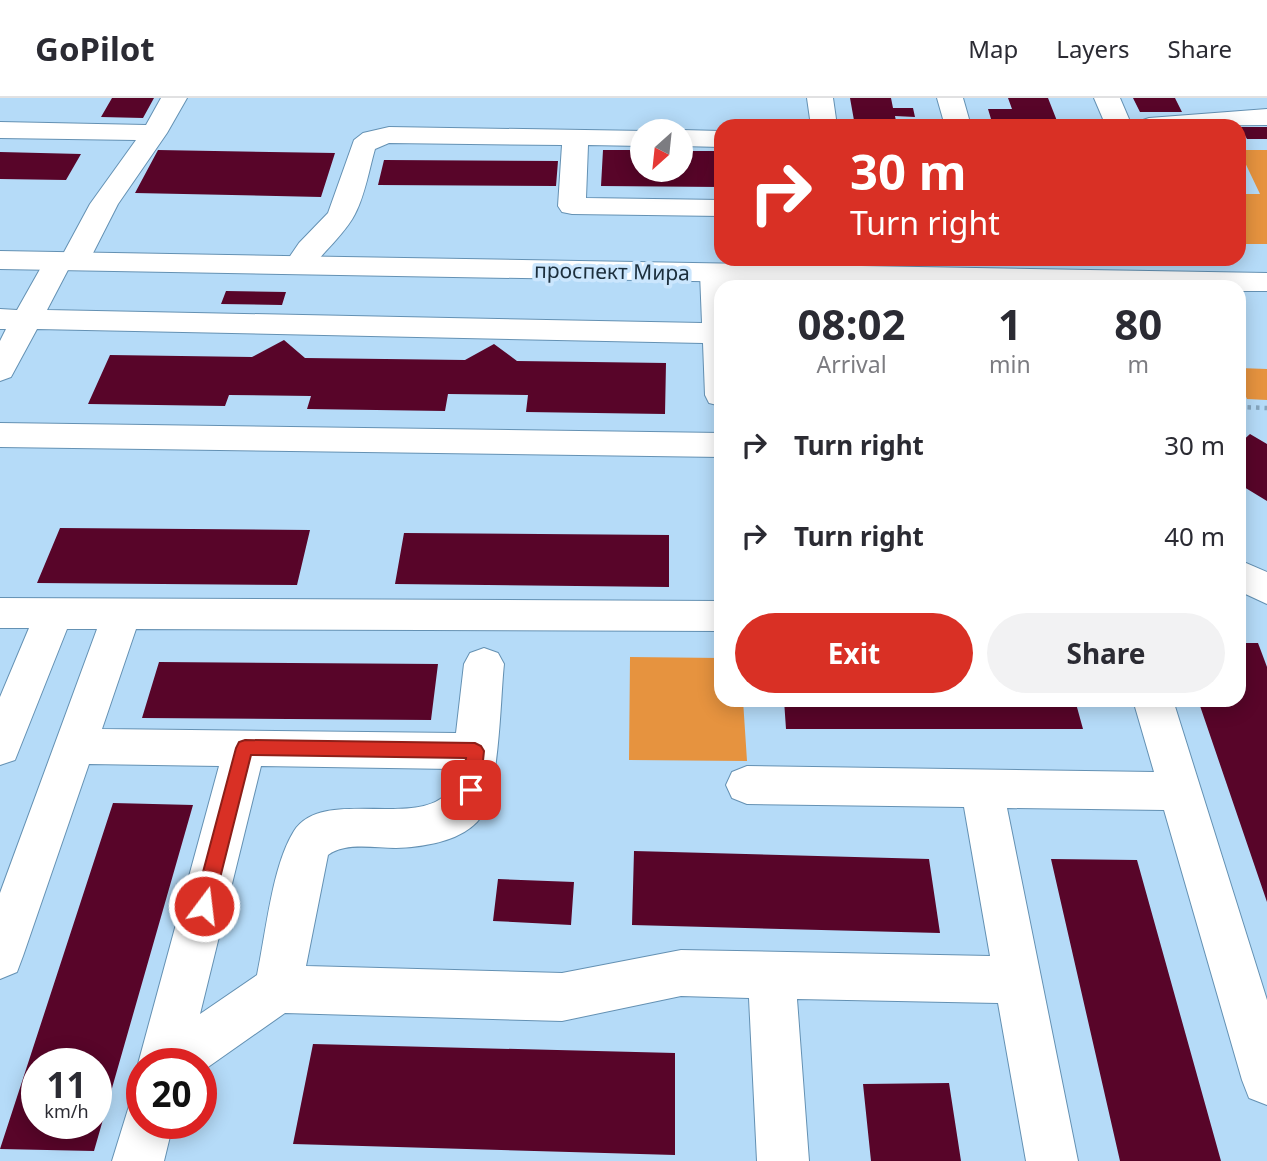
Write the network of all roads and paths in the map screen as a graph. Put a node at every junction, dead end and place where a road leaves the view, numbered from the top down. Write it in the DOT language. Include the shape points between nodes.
graph roads {
  1 [pos="174,98"];
  2 [pos="820,98"];
  3 [pos="950,98"];
  4 [pos="1107,98"];
  5 [pos="1187,98"];
  6 [pos="1267,117"];
  7 [pos="823,119"];
  8 [pos="956,119"];
  9 [pos="1116,119"];
  10 [pos="1199,119"];
  11 [pos="1234,119"];
  12 [pos="0,130"];
  13 [pos="154,133"];
  14 [pos="575,137"];
  15 [pos="630,138"];
  16 [pos="693,138"];
  17 [pos="714,139"];
  18 [pos="714,208"];
  19 [pos="0,260"];
  20 [pos="66,261"];
  21 [pos="299,265"];
  22 [pos="836,267"];
  23 [pos="715,273"];
  24 [pos="715,280"];
  25 [pos="1053,280"];
  26 [pos="1246,282"];
  27 [pos="1267,282"];
  28 [pos="13,320"];
  29 [pos="714,333"];
  30 [pos="0,370"];
  31 [pos="1246,407"];
  32 [pos="1267,408"];
  33 [pos="0,435"];
  34 [pos="714,445"];
  35 [pos="1246,578"];
  36 [pos="1267,589"];
  37 [pos="0,613"];
  38 [pos="54,613"];
  39 [pos="122,614"];
  40 [pos="714,616"];
  41 [pos="484,664"];
  42 [pos="1155,707"];
  43 [pos="75,746"];
  44 [pos="0,747"];
  45 [pos="245,748"];
  46 [pos="475,751"];
  47 [pos="747,785"];
  48 [pos="982,789"];
  49 [pos="1180,791"];
  50 [pos="16,866"];
  51 [pos="0,956"];
  52 [pos="772,975"];
  53 [pos="1018,980"];
  54 [pos="278,989"];
  55 [pos="167,1048"];
  56 [pos="193,1048"];
  57 [pos="1267,1080"];
  58 [pos="143,1139"];
  59 [pos="138,1161"];
  60 [pos="783,1161"];
  61 [pos="1052,1161"];
  1 -- 13 [label="main road"];
  2 -- 7 [label="main road"];
  3 -- 8 [label="main road"];
  4 -- 9 [label="main road"];
  5 -- 10 [label="main road"];
  6 -- 11 [label="main road"];
  12 -- 13 [label="main road" via="35,119"];
  13 -- 20 [label="main road"];
  14 -- 15 [label="main road"];
  14 -- 18 [label="main road" via="572,206"];
  14 -- 21 [label="main road" via="389,135 372,139 363,146 337,222 312,243"];
  16 -- 17 [label="main road"];
  19 -- 20 [label="main road, проспект Мира"];
  20 -- 21 [label="main road, проспект Мира"];
  20 -- 28 [label="main road"];
  21 -- 23 [label="main road, проспект Мира"];
  22 -- 23 [label="main road, проспект Мира"];
  22 -- 25 [label="main road, проспект Мира"];
  23 -- 24 [label="main road"];
  26 -- 27 [label="main road, проспект Мира"];
  28 -- 29 [label="main road"];
  28 -- 30 [label="main road"];
  31 -- 32 [label="path"];
  33 -- 34 [label="main road"];
  35 -- 36 [label="main road"];
  37 -- 38 [label="main road"];
  38 -- 39 [label="main road"];
  38 -- 44 [label="main road"];
  39 -- 40 [label="main road"];
  39 -- 43 [label="main road"];
  41 -- 46 [label="main road"];
  42 -- 49 [label="main road"];
  43 -- 45 [label="main road"];
  43 -- 50 [label="main road"];
  45 -- 46 [label="main road"];
  45 -- 55 [label="main road"];
  46 -- 54 [label="main road" via="471,790 462,808 438,824 347,829 313,839 304,855"];
  47 -- 48 [label="main road"];
  48 -- 49 [label="main road"];
  48 -- 53 [label="main road"];
  49 -- 57 [label="main road"];
  50 -- 51 [label="main road"];
  52 -- 53 [label="main road"];
  52 -- 54 [label="main road" via="681,973 562,997"];
  52 -- 60 [label="main road"];
  53 -- 61 [label="main road"];
  54 -- 56 [label="main road"];
  58 -- 59 [label="main road"];
}
